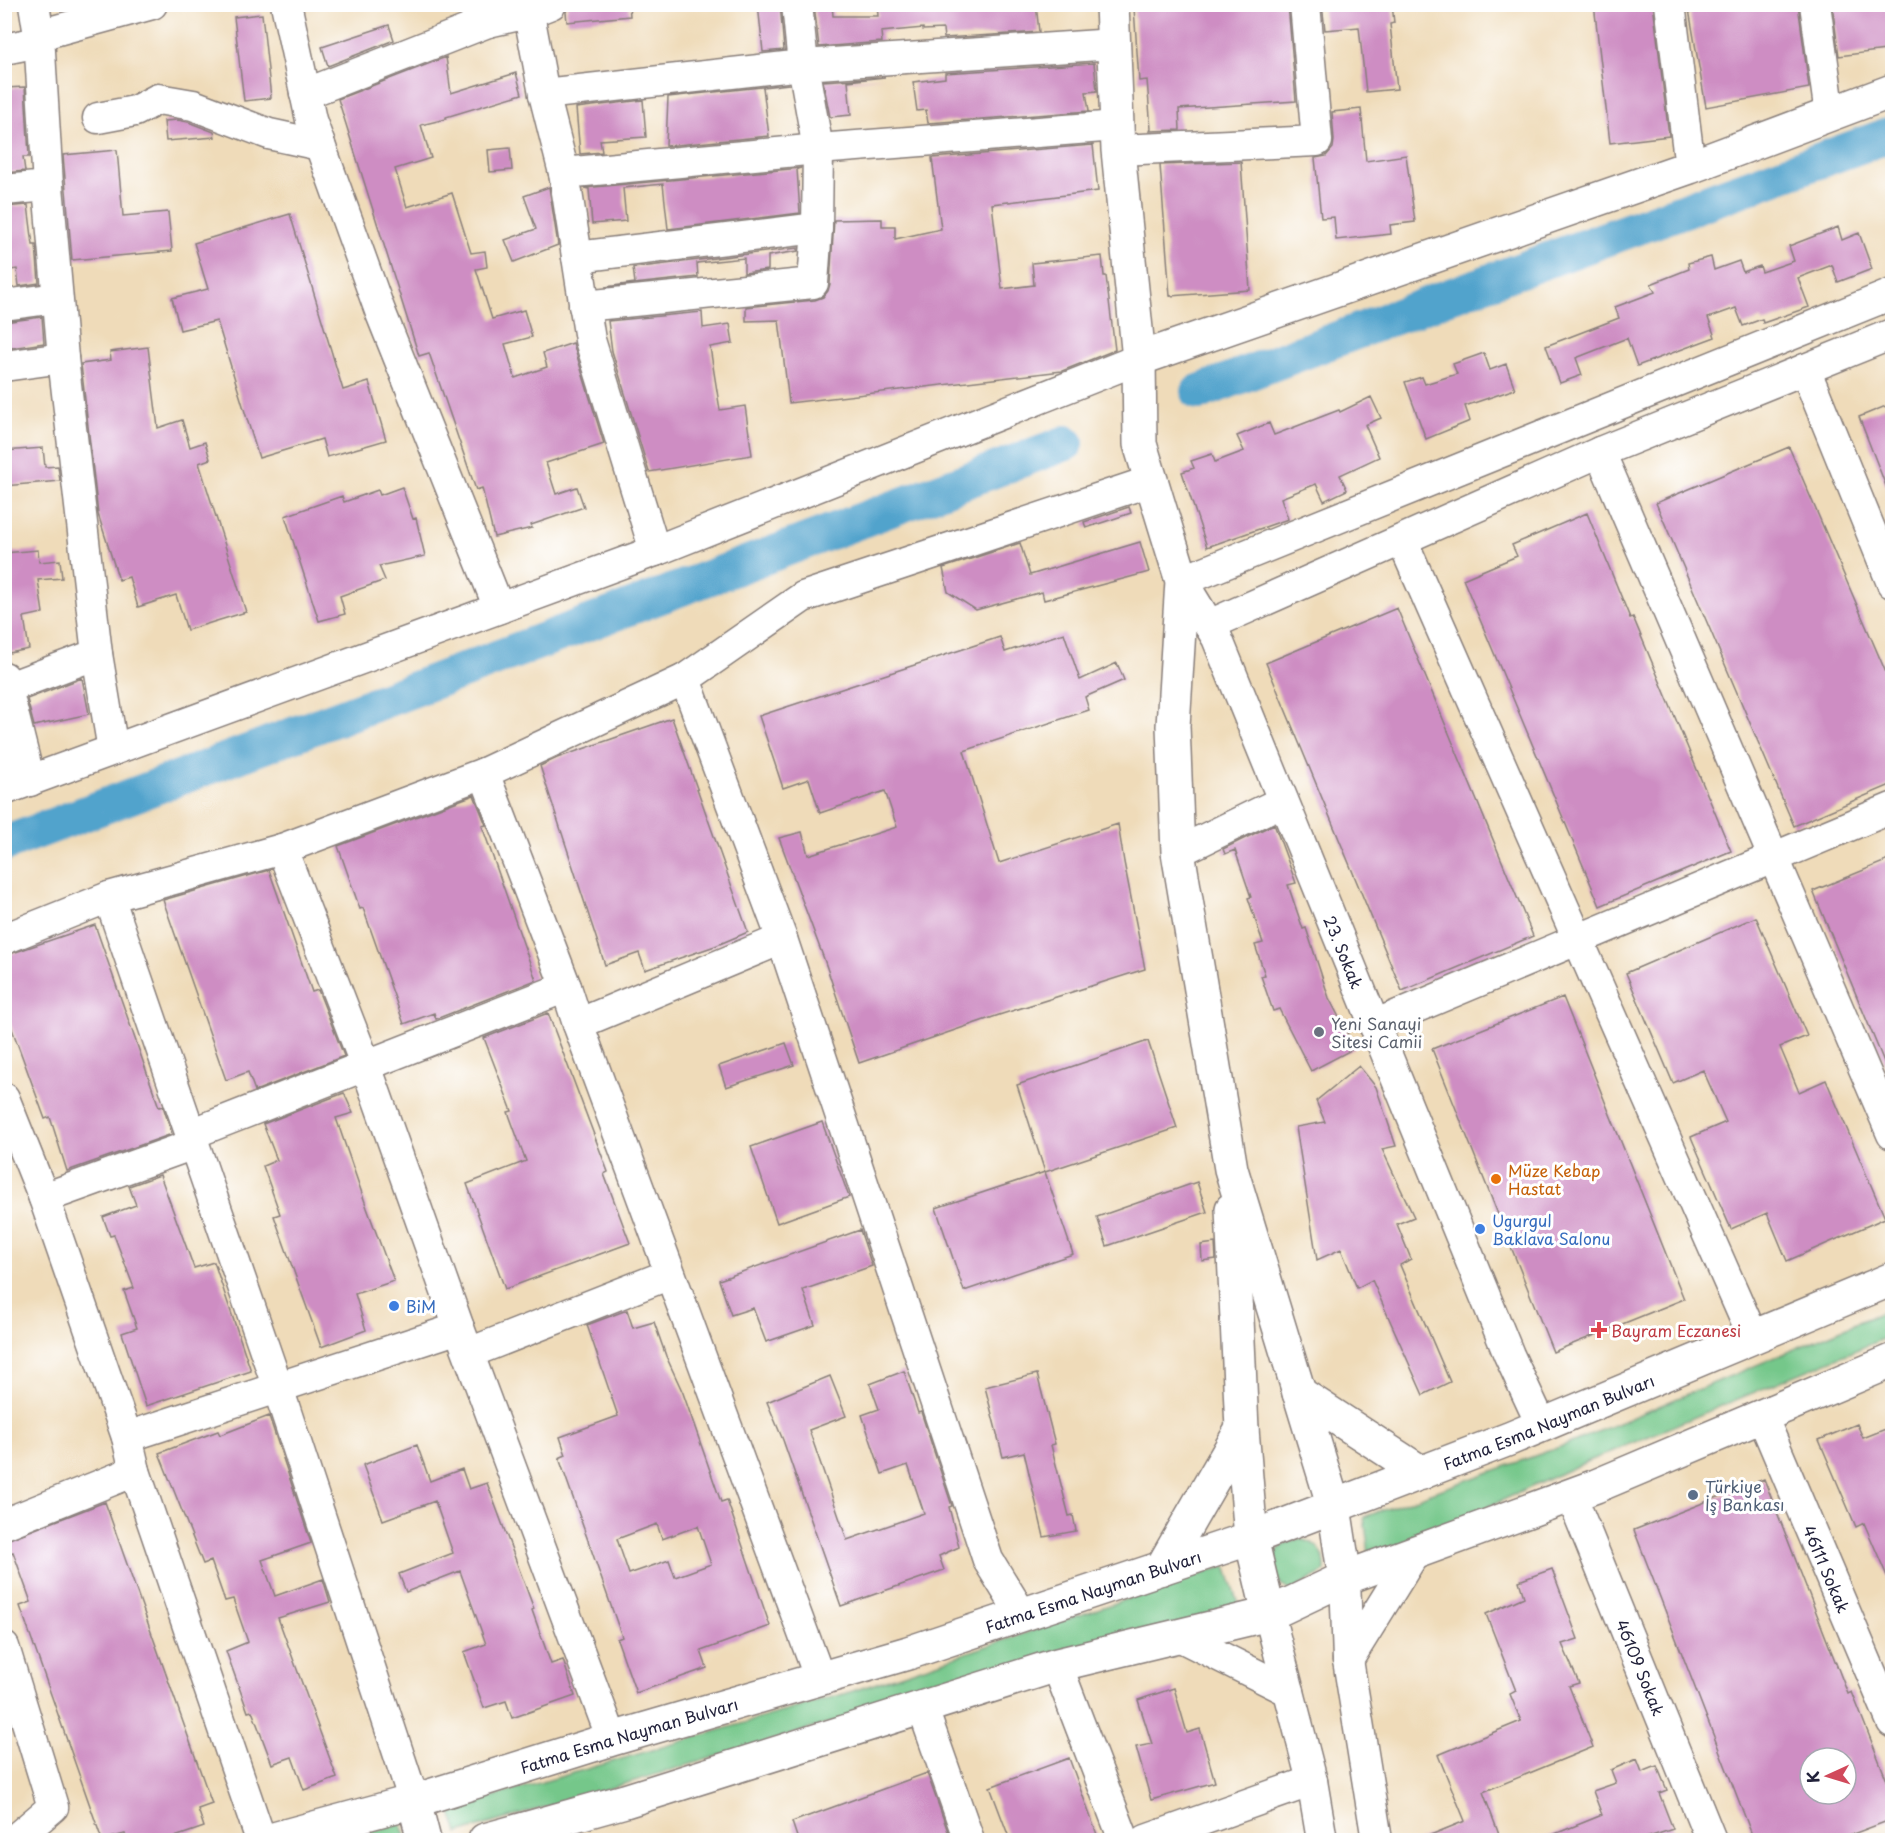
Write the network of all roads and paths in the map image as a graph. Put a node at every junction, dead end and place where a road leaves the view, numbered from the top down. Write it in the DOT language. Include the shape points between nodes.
graph roads {
  1 [pos="34,4"];
  2 [pos="152,4"];
  3 [pos="286,4"];
  4 [pos="797,4"];
  5 [pos="1112,4"];
  6 [pos="1305,4"];
  7 [pos="1670,4"];
  8 [pos="1815,4"];
  9 [pos="535,7"];
  10 [pos="481,13"];
  11 [pos="39,39"];
  12 [pos="1114,44"];
  13 [pos="4,49"];
  14 [pos="802,65"];
  15 [pos="1893,91"];
  16 [pos="305,93"];
  17 [pos="544,94"];
  18 [pos="1830,115"];
  19 [pos="98,118"];
  20 [pos="1118,138"];
  21 [pos="320,145"];
  22 [pos="818,149"];
  23 [pos="1690,167"];
  24 [pos="564,173"];
  25 [pos="48,186"];
  26 [pos="4,190"];
  27 [pos="817,228"];
  28 [pos="577,257"];
  29 [pos="1893,294"];
  30 [pos="57,298"];
  31 [pos="4,305"];
  32 [pos="584,306"];
  33 [pos="1893,334"];
  34 [pos="63,358"];
  35 [pos="1139,359"];
  36 [pos="4,366"];
  37 [pos="1806,369"];
  38 [pos="1600,452"];
  39 [pos="1151,481"];
  40 [pos="1402,540"];
  41 [pos="655,551"];
  42 [pos="1182,581"];
  43 [pos="1893,583"];
  44 [pos="500,608"];
  45 [pos="1209,625"];
  46 [pos="97,654"];
  47 [pos="685,679"];
  48 [pos="5,685"];
  49 [pos="113,750"];
  50 [pos="484,773"];
  51 [pos="17,785"];
  52 [pos="1283,801"];
  53 [pos="1893,808"];
  54 [pos="282,849"];
  55 [pos="1178,852"];
  56 [pos="1774,857"];
  57 [pos="109,897"];
  58 [pos="4,939"];
  59 [pos="782,939"];
  60 [pos="1578,939"];
  61 [pos="566,987"];
  62 [pos="578,1024"];
  63 [pos="1374,1025"];
  64 [pos="366,1066"];
  65 [pos="4,1098"];
  66 [pos="1893,1134"];
  67 [pos="192,1139"];
  68 [pos="1231,1168"];
  69 [pos="44,1198"];
  70 [pos="670,1275"];
  71 [pos="1893,1279"];
  72 [pos="1753,1337"];
  73 [pos="464,1341"];
  74 [pos="1893,1361"];
  75 [pos="278,1388"];
  76 [pos="1299,1393"];
  77 [pos="1761,1416"];
  78 [pos="1542,1426"];
  79 [pos="1242,1429"];
  80 [pos="127,1437"];
  81 [pos="135,1471"];
  82 [pos="1422,1473"];
  83 [pos="1571,1494"];
  84 [pos="1334,1507"];
  85 [pos="4,1524"];
  86 [pos="1251,1538"];
  87 [pos="1416,1552"];
  88 [pos="1161,1568"];
  89 [pos="1345,1578"];
  90 [pos="1269,1614"];
  91 [pos="1022,1615"];
  92 [pos="1179,1636"];
  93 [pos="4,1647"];
  94 [pos="1348,1660"];
  95 [pos="1057,1665"];
  96 [pos="820,1679"];
  97 [pos="1289,1691"];
  98 [pos="922,1709"];
  99 [pos="1893,1722"];
  100 [pos="612,1739"];
  101 [pos="1312,1781"];
  102 [pos="414,1801"];
  103 [pos="14,1840"];
  104 [pos="261,1840"];
  105 [pos="270,1840"];
  106 [pos="424,1840"];
  107 [pos="485,1840"];
  108 [pos="969,1840"];
  109 [pos="1124,1840"];
  110 [pos="1146,1840"];
  111 [pos="1322,1840"];
  112 [pos="1377,1840"];
  113 [pos="1712,1840"];
  1 -- 11 [label="street"];
  2 -- 11 [label="street"];
  3 -- 16 [label="street"];
  4 -- 14 [label="street"];
  5 -- 12 [label="main road"];
  6 -- 20 [label="street" via="1317,141"];
  7 -- 23 [label="street"];
  8 -- 18 [label="street"];
  9 -- 10 [label="street"];
  9 -- 17 [label="street"];
  10 -- 16 [label="street"];
  11 -- 13 [label="street"];
  11 -- 25 [label="street"];
  12 -- 14 [label="street"];
  12 -- 20 [label="main road"];
  14 -- 17 [label="street"];
  14 -- 22 [label="street"];
  15 -- 18 [label="main road"];
  16 -- 21 [label="street"];
  17 -- 24 [label="street"];
  18 -- 23 [label="main road"];
  19 -- 21 [label="street" via="135,111 158,99 193,105 269,134"];
  20 -- 22 [label="street"];
  20 -- 35 [label="main road"];
  21 -- 44 [label="street" via="380,310"];
  22 -- 24 [label="street"];
  22 -- 27 [label="street"];
  23 -- 35 [label="main road"];
  24 -- 28 [label="street"];
  25 -- 26 [label="street"];
  25 -- 30 [label="street"];
  27 -- 28 [label="street"];
  27 -- 32 [label="street" via="813,283"];
  28 -- 32 [label="street"];
  29 -- 42 [label="street"];
  30 -- 31 [label="street"];
  30 -- 34 [label="street"];
  32 -- 41 [label="street" via="590,340"];
  33 -- 37 [label="street"];
  34 -- 36 [label="street"];
  34 -- 46 [label="street"];
  35 -- 39 [label="main road" via="1140,444"];
  35 -- 41 [label="street"];
  37 -- 38 [label="street"];
  37 -- 43 [label="street"];
  38 -- 40 [label="street"];
  38 -- 56 [label="street"];
  39 -- 42 [label="main road"];
  39 -- 47 [label="street" via="803,597"];
  40 -- 45 [label="street"];
  40 -- 60 [label="street"];
  41 -- 44 [label="street"];
  42 -- 45 [label="street, 23. Sokak"];
  42 -- 55 [label="main road" via="1173,726"];
  44 -- 49 [label="street"];
  45 -- 52 [label="street, 23. Sokak"];
  46 -- 48 [label="street"];
  46 -- 49 [label="street"];
  47 -- 50 [label="street"];
  47 -- 59 [label="street"];
  48 -- 51 [label="street"];
  49 -- 51 [label="street"];
  50 -- 54 [label="street"];
  50 -- 61 [label="street"];
  52 -- 55 [label="street"];
  52 -- 63 [label="street, 23. Sokak"];
  53 -- 56 [label="street"];
  54 -- 57 [label="street"];
  54 -- 64 [label="street"];
  55 -- 68 [label="main road"];
  56 -- 60 [label="street"];
  56 -- 66 [label="street"];
  57 -- 58 [label="street"];
  57 -- 67 [label="street"];
  59 -- 62 [label="street"];
  59 -- 91 [label="street" via="988,1560"];
  60 -- 63 [label="street"];
  60 -- 72 [label="street"];
  61 -- 62 [label="street"];
  61 -- 64 [label="street"];
  62 -- 70 [label="street"];
  63 -- 78 [label="street, 23. Sokak" via="1509,1355"];
  64 -- 67 [label="street"];
  64 -- 73 [label="street"];
  65 -- 69 [label="street"];
  67 -- 69 [label="street"];
  67 -- 75 [label="street"];
  68 -- 76 [label="main road"];
  68 -- 79 [label="main road"];
  69 -- 80 [label="street"];
  70 -- 73 [label="street"];
  70 -- 96 [label="street"];
  71 -- 72 [label="main road, Fatma Esma Nayman Bulvarı"];
  72 -- 78 [label="main road, Fatma Esma Nayman Bulvarı"];
  73 -- 75 [label="street"];
  73 -- 100 [label="street"];
  74 -- 77 [label="main road"];
  75 -- 80 [label="street"];
  75 -- 102 [label="street"];
  76 -- 82 [label="main road"];
  76 -- 84 [label="main road"];
  77 -- 83 [label="main road"];
  77 -- 99 [label="street, 46111 Sokak"];
  78 -- 82 [label="main road, Fatma Esma Nayman Bulvarı"];
  79 -- 86 [label="main road"];
  79 -- 88 [label="main road"];
  80 -- 81 [label="street"];
  81 -- 85 [label="street"];
  81 -- 104 [label="street"];
  82 -- 84 [label="main road, Fatma Esma Nayman Bulvarı"];
  83 -- 87 [label="main road"];
  83 -- 113 [label="street, 46109 Sokak"];
  84 -- 86 [label="main road, Fatma Esma Nayman Bulvarı"];
  84 -- 89 [label="main road"];
  86 -- 88 [label="main road, Fatma Esma Nayman Bulvarı"];
  86 -- 90 [label="main road"];
  87 -- 89 [label="main road"];
  87 -- 94 [label="street"];
  88 -- 91 [label="main road, Fatma Esma Nayman Bulvarı"];
  89 -- 90 [label="main road"];
  89 -- 94 [label="street"];
  90 -- 92 [label="main road"];
  90 -- 97 [label="street"];
  91 -- 96 [label="main road, Fatma Esma Nayman Bulvarı"];
  92 -- 95 [label="main road"];
  92 -- 97 [label="street"];
  93 -- 103 [label="street" via="53,1808"];
  94 -- 112 [label="street"];
  95 -- 98 [label="main road"];
  95 -- 109 [label="street"];
  96 -- 100 [label="main road, Fatma Esma Nayman Bulvarı"];
  97 -- 101 [label="street"];
  98 -- 107 [label="main road"];
  98 -- 108 [label="street"];
  100 -- 102 [label="main road, Fatma Esma Nayman Bulvarı"];
  101 -- 110 [label="street"];
  101 -- 111 [label="street"];
  102 -- 105 [label="main road, Fatma Esma Nayman Bulvarı"];
  102 -- 106 [label="main road"];
}
